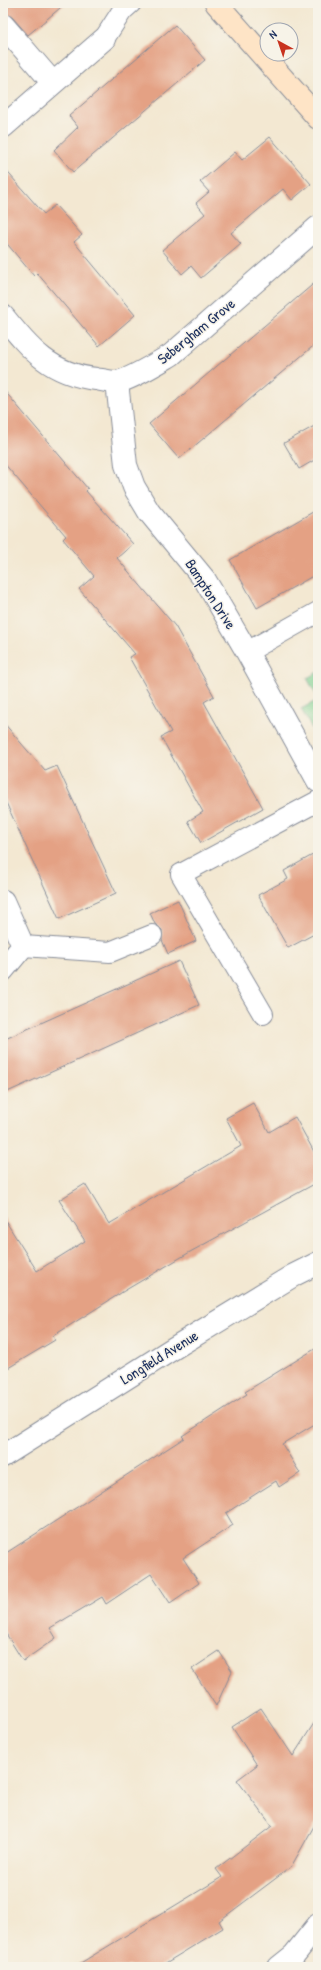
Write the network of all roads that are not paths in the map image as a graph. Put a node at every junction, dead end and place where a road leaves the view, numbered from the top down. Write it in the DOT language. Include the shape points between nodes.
graph roads {
  1 [pos="131,3"];
  2 [pos="216,3"];
  3 [pos="3,25"];
  4 [pos="104,39"];
  5 [pos="53,83"];
  6 [pos="318,118"];
  7 [pos="3,127"];
  8 [pos="318,228"];
  9 [pos="3,316"];
  10 [pos="117,382"];
  11 [pos="318,612"];
  12 [pos="247,652"];
  13 [pos="318,781"];
  14 [pos="318,801"];
  15 [pos="3,902"];
  16 [pos="152,935"];
  17 [pos="23,946"];
  18 [pos="3,970"];
  19 [pos="263,1014"];
  20 [pos="318,1263"];
  21 [pos="3,1456"];
  22 [pos="318,1925"];
  23 [pos="279,1967"];
  1 -- 4 [label="lane" via="122,11"];
  2 -- 6 [label="street"];
  3 -- 5 [label="street"];
  4 -- 5 [label="street"];
  5 -- 7 [label="street"];
  8 -- 10 [label="street, Sebergham Grove" via="171,355 151,368"];
  9 -- 10 [label="street, Sebergham Grove" via="34,353 56,367 84,378"];
  10 -- 12 [label="street, Bampton Drive" via="126,465 134,487 149,512 205,580"];
  11 -- 12 [label="lane"];
  12 -- 13 [label="street, Bampton Drive"];
  14 -- 19 [label="lane" via="182,874"];
  15 -- 17 [label="street"];
  16 -- 17 [label="lane" via="110,952"];
  17 -- 18 [label="street"];
  20 -- 21 [label="street, Longfield Avenue" via="181,1344"];
  22 -- 23 [label="street" via="294,1955"];
}
